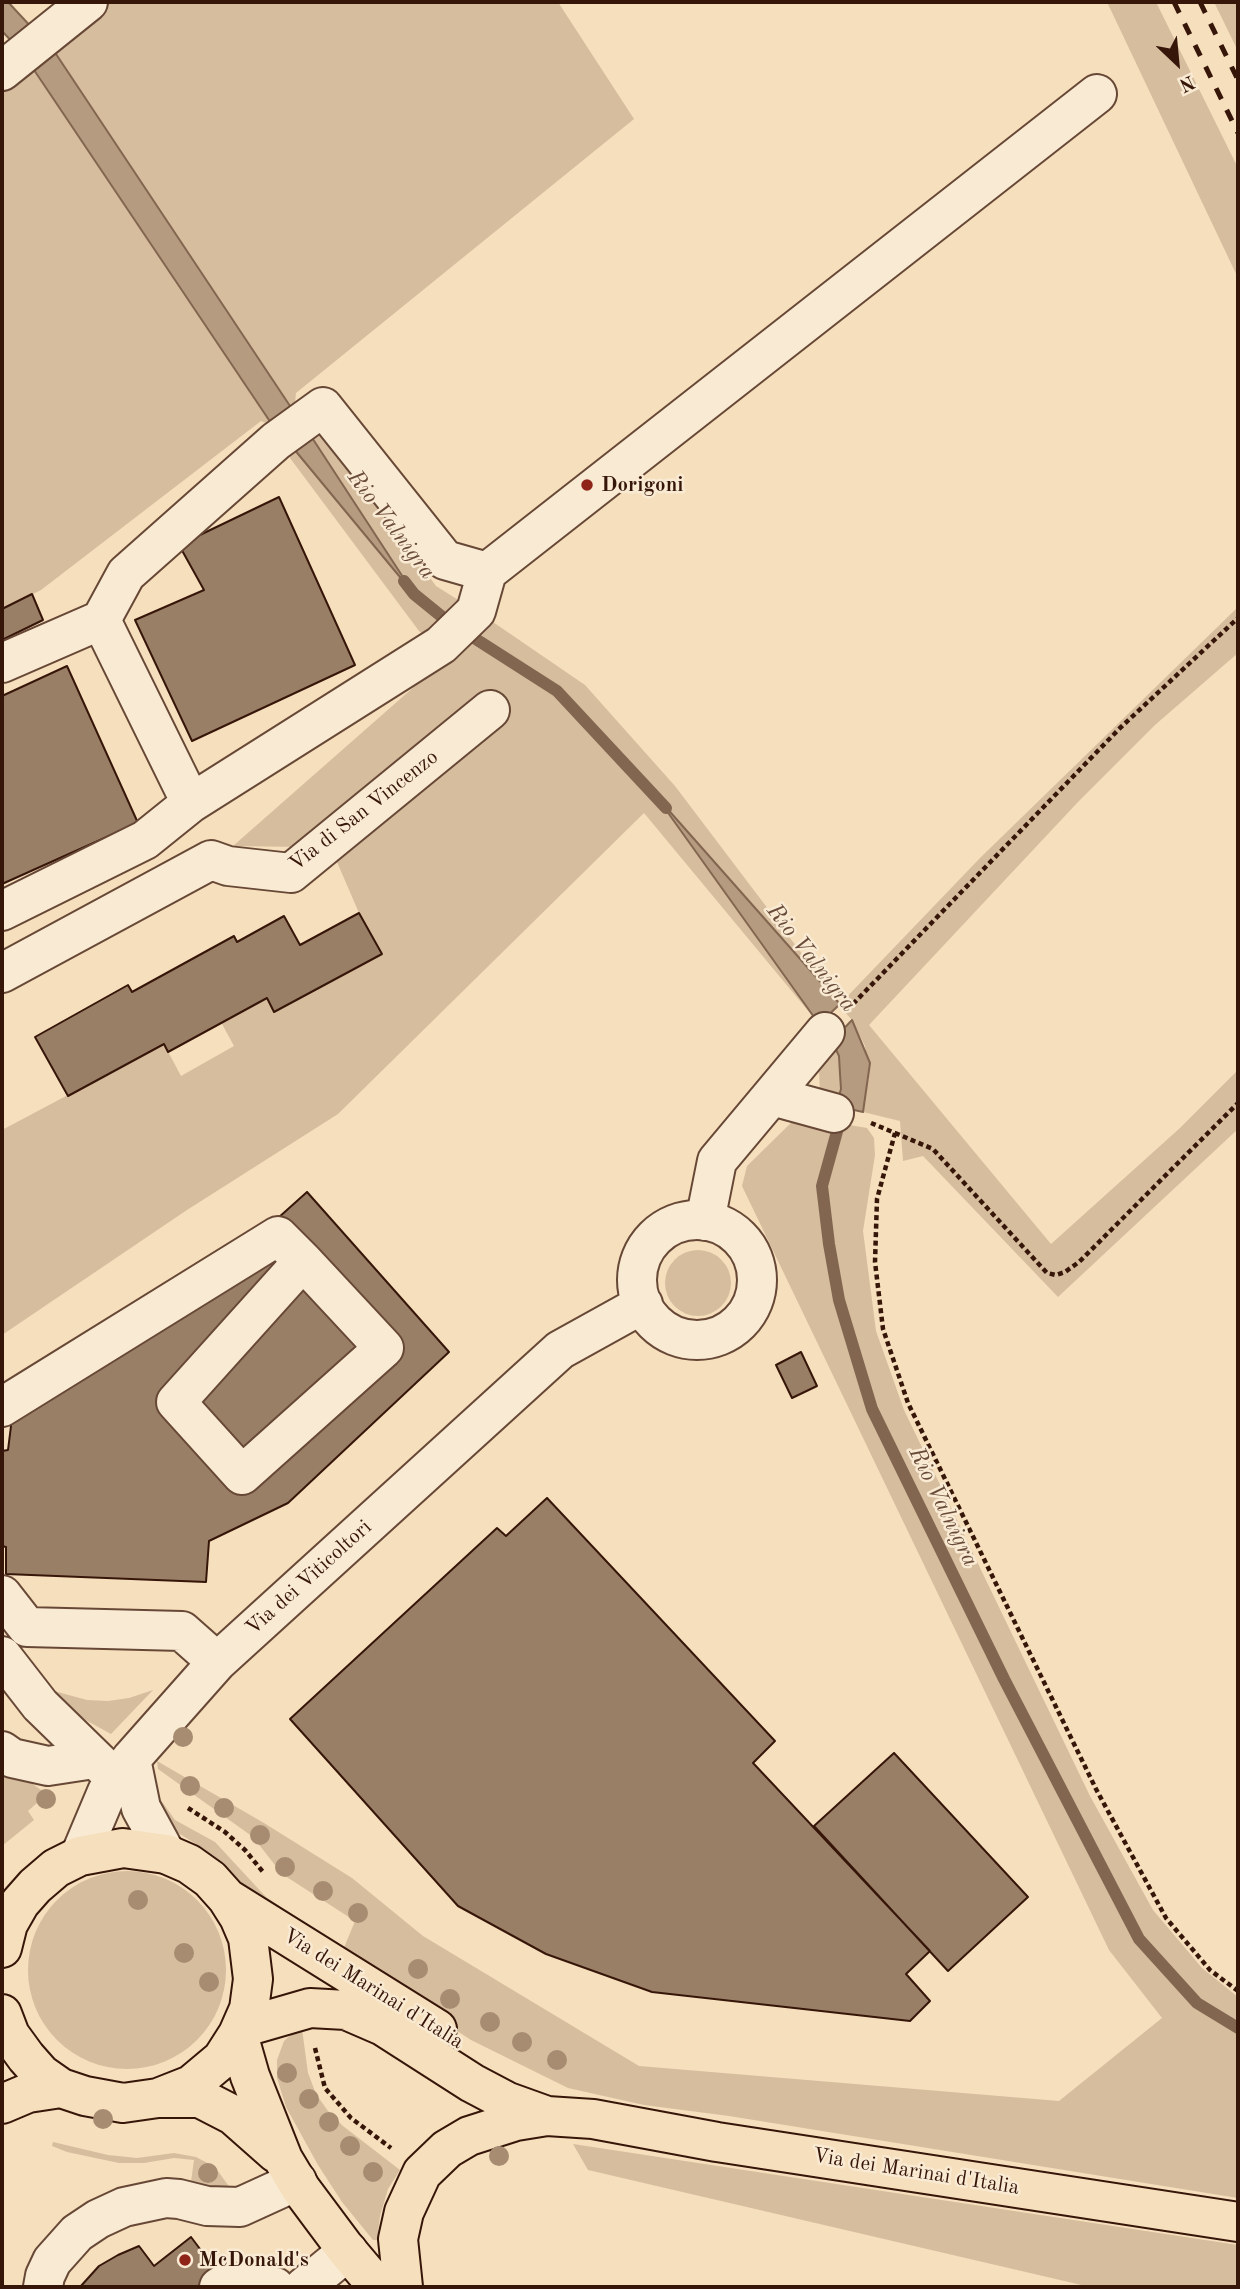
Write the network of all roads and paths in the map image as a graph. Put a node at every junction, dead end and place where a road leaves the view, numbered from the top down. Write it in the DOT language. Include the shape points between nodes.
graph roads {
  1 [pos="88,2"];
  2 [pos="22,55"];
  3 [pos="1097,94"];
  4 [pos="486,572"];
  5 [pos="1238,618"];
  6 [pos="102,620"];
  7 [pos="2,663"];
  8 [pos="490,710"];
  9 [pos="191,803"];
  10 [pos="2,911"];
  11 [pos="2,973"];
  12 [pos="836,1022"];
  13 [pos="772,1096"];
  14 [pos="1238,1103"];
  15 [pos="848,1116"];
  16 [pos="895,1133"];
  17 [pos="705,1221"];
  18 [pos="303,1261"];
  19 [pos="643,1304"];
  20 [pos="2,1407"];
  21 [pos="2,1595"];
  22 [pos="2,1656"];
  23 [pos="217,1661"];
  24 [pos="2,1751"];
  25 [pos="114,1766"];
  26 [pos="185,1804"];
  27 [pos="166,1854"];
  28 [pos="80,1856"];
  29 [pos="267,1876"];
  30 [pos="35,1886"];
  31 [pos="227,1898"];
  32 [pos="2,1906"];
  33 [pos="2,1948"];
  34 [pos="1238,1991"];
  35 [pos="2,2014"];
  36 [pos="240,2031"];
  37 [pos="314,2039"];
  38 [pos="61,2088"];
  39 [pos="158,2098"];
  40 [pos="2,2104"];
  41 [pos="547,2116"];
  42 [pos="593,2119"];
  43 [pos="395,2152"];
  44 [pos="290,2170"];
  45 [pos="1238,2222"];
  46 [pos="77,2233"];
  47 [pos="348,2251"];
  48 [pos="43,2287"];
  49 [pos="63,2287"];
  50 [pos="219,2287"];
  51 [pos="275,2287"];
  52 [pos="304,2287"];
  53 [pos="378,2287"];
  54 [pos="403,2287"];
  1 -- 2 [label="street"];
  3 -- 4 [label="street"];
  4 -- 6 [label="street" via="445,560 323,407 276,441 126,574"];
  4 -- 9 [label="street" via="476,611 441,645"];
  5 -- 12 [label="path" via="1120,728"];
  6 -- 7 [label="street"];
  6 -- 9 [label="street"];
  8 -- 11 [label="street, Via di San Vincenzo" via="291,873 211,860"];
  9 -- 10 [label="street" via="145,840"];
  12 -- 13 [label="street"];
  13 -- 15 [label="street"];
  13 -- 17 [label="street" via="717,1161"];
  14 -- 16 [label="path" via="1079,1262 1056,1275 1047,1273 933,1149"];
  15 -- 16 [label="path"];
  16 -- 34 [label="path" via="877,1199 875,1262 883,1329 908,1403 1096,1789 1166,1918 1210,1970"];
  17 -- 19 [label="street" via="678,1223 649,1244 637,1278"];
  17 -- 19 [label="street" via="733,1231 756,1265 758,1286 740,1323 728,1333 702,1340 682,1339 663,1330"];
  18 -- 18 [label="street" via="384,1348 242,1475 176,1402"];
  18 -- 20 [label="street" via="278,1236"];
  19 -- 23 [label="street, Via dei Viticoltori" via="560,1350"];
  21 -- 23 [label="street" via="27,1627 182,1631"];
  22 -- 25 [label="street" via="40,1705"];
  23 -- 25 [label="street, Via dei Viticoltori"];
  24 -- 25 [label="street" via="12,1758 48,1766"];
  25 -- 27 [label="street"];
  25 -- 28 [label="street, Via dei Viticoltori"];
  26 -- 29 [label="path" via="225,1832"];
  27 -- 28 [label="main road" via="123,1848"];
  27 -- 31 [label="main road" via="210,1879"];
  28 -- 30 [label="main road"];
  30 -- 32 [label="main road"];
  30 -- 33 [label="main road" via="8,1924"];
  31 -- 36 [label="main road" via="248,1938 253,1979"];
  31 -- 42 [label="main road, Via dei Marinai d'Italia" via="533,2089"];
  35 -- 38 [label="main road" via="26,2057"];
  36 -- 39 [label="main road" via="222,2059 191,2085"];
  36 -- 41 [label="main road, Via dei Marinai d'Italia" via="310,2008 346,2010 383,2026 496,2095"];
  36 -- 44 [label="main road" via="250,2076"];
  37 -- 43 [label="path" via="325,2088 351,2118"];
  38 -- 39 [label="main road" via="123,2103"];
  38 -- 40 [label="main road" via="28,2093"];
  39 -- 44 [label="main road" via="200,2098 233,2115"];
  41 -- 42 [label="main road, Via dei Marinai d'Italia"];
  41 -- 54 [label="main road" via="469,2136 422,2173 404,2211 398,2239"];
  42 -- 45 [label="main road, Via dei Marinai d'Italia"];
  44 -- 46 [label="street" via="240,2207 166,2198 113,2211"];
  44 -- 47 [label="main road"];
  46 -- 48 [label="street" via="52,2261"];
  46 -- 49 [label="street"];
  47 -- 52 [label="street"];
  47 -- 53 [label="main road"];
  50 -- 51 [label="street" via="227,2282"];
}
